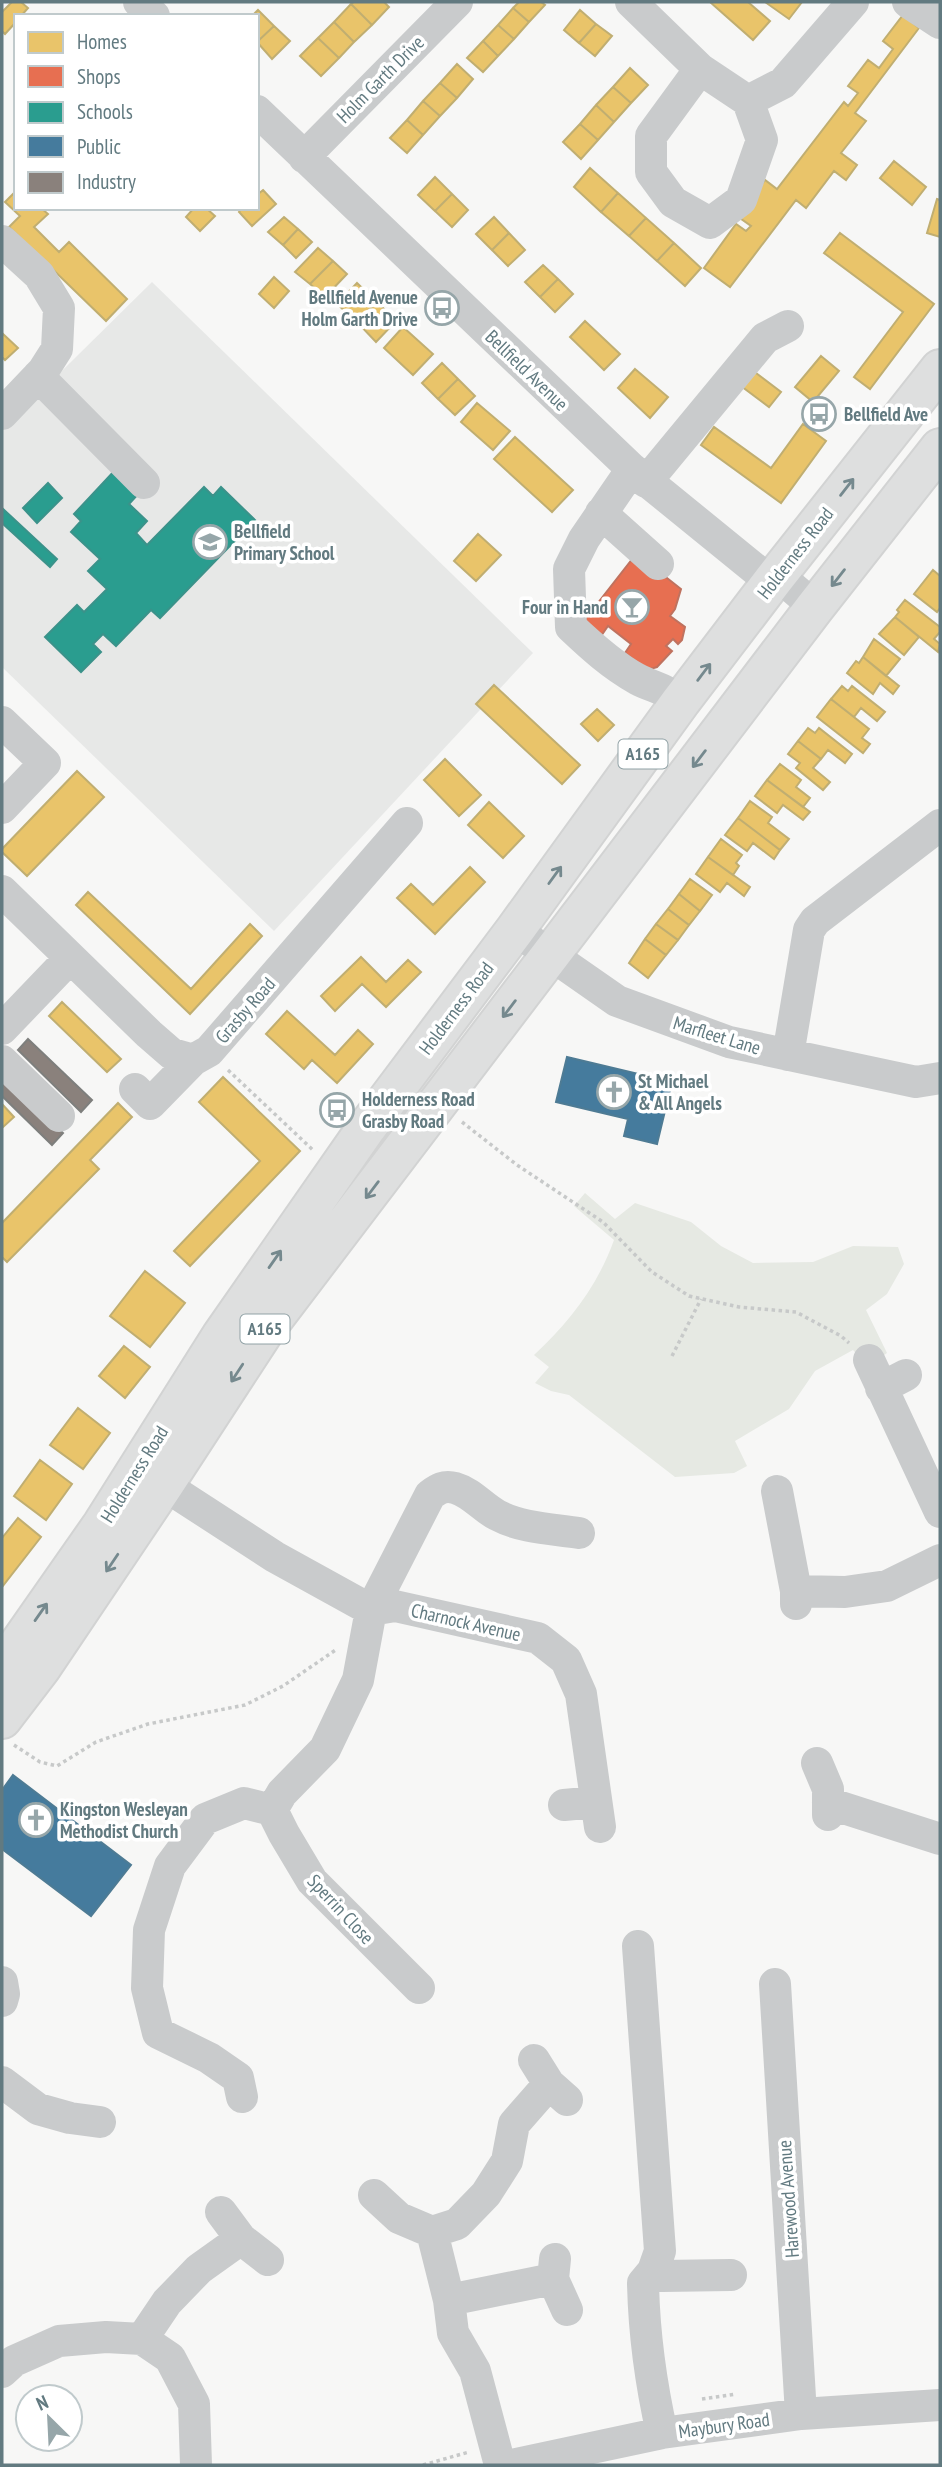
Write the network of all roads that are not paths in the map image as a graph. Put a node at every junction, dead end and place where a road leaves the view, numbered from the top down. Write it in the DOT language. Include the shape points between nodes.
graph roads {
  1 [pos="139,2"];
  2 [pos="457,2"];
  3 [pos="631,2"];
  4 [pos="853,2"];
  5 [pos="908,2"];
  6 [pos="153,14"];
  7 [pos="940,23"];
  8 [pos="700,68"];
  9 [pos="748,101"];
  10 [pos="259,113"];
  11 [pos="304,157"];
  12 [pos="2,242"];
  13 [pos="788,326"];
  14 [pos="940,369"];
  15 [pos="38,376"];
  16 [pos="2,414"];
  17 [pos="940,448"];
  18 [pos="639,476"];
  19 [pos="144,483"];
  20 [pos="601,513"];
  21 [pos="658,564"];
  22 [pos="774,579"];
  23 [pos="815,607"];
  24 [pos="681,701"];
  25 [pos="2,722"];
  26 [pos="2,808"];
  27 [pos="407,823"];
  28 [pos="940,824"];
  29 [pos="2,891"];
  30 [pos="515,930"];
  31 [pos="550,954"];
  32 [pos="70,958"];
  33 [pos="2,1029"];
  34 [pos="788,1055"];
  35 [pos="201,1056"];
  36 [pos="2,1061"];
  37 [pos="940,1078"];
  38 [pos="135,1089"];
  39 [pos="59,1116"];
  40 [pos="261,1308"];
  41 [pos="885,1375"];
  42 [pos="164,1485"];
  43 [pos="777,1491"];
  44 [pos="940,1512"];
  45 [pos="579,1533"];
  46 [pos="940,1560"];
  47 [pos="370,1617"];
  48 [pos="2,1668"];
  49 [pos="6,1731"];
  50 [pos="817,1763"];
  51 [pos="564,1805"];
  52 [pos="272,1810"];
  53 [pos="940,1839"];
  54 [pos="638,1946"];
  55 [pos="2,1982"];
  56 [pos="775,1984"];
  57 [pos="419,1988"];
  58 [pos="2,2001"];
  59 [pos="2,2082"];
  60 [pos="550,2082"];
  61 [pos="242,2097"];
  62 [pos="103,2122"];
  63 [pos="380,2207"];
  64 [pos="221,2212"];
  65 [pos="432,2232"];
  66 [pos="241,2239"];
  67 [pos="268,2260"];
  68 [pos="653,2272"];
  69 [pos="731,2275"];
  70 [pos="449,2300"];
  71 [pos="567,2310"];
  72 [pos="142,2339"];
  73 [pos="2,2372"];
  74 [pos="940,2405"];
  75 [pos="801,2414"];
  76 [pos="662,2433"];
  77 [pos="196,2465"];
  78 [pos="500,2465"];
  79 [pos="512,2465"];
  1 -- 6 [label="street"];
  2 -- 11 [label="street, Holm Garth Drive"];
  3 -- 8 [label="street"];
  4 -- 9 [label="street" via="783,83"];
  5 -- 7 [label="street"];
  8 -- 9 [label="street"];
  8 -- 9 [label="street" via="650,136 652,172 673,202 710,223 741,200 762,140"];
  10 -- 11 [label="street, Bellfield Avenue"];
  11 -- 18 [label="street, Bellfield Avenue"];
  12 -- 15 [label="street" via="39,275 59,308 57,349"];
  13 -- 18 [label="street" via="765,338"];
  22 -- 14 [label="highway, Holderness Road / A165, one-way"];
  15 -- 16 [label="street"];
  15 -- 19 [label="street"];
  17 -- 23 [label="highway, Holderness Road / A165, one-way"];
  18 -- 20 [label="street"];
  18 -- 22 [label="street, Bellfield Avenue" via="760,573"];
  20 -- 21 [label="street"];
  20 -- 24 [label="street" via="569,569 571,627 638,680"];
  22 -- 23 [label="street, Bellfield Avenue" via="787,583"];
  24 -- 22 [label="highway, Holderness Road / A165, one-way"];
  23 -- 31 [label="highway, Holderness Road / A165, one-way"];
  30 -- 24 [label="highway, Holderness Road / A165, one-way"];
  25 -- 26 [label="street" via="45,763"];
  27 -- 35 [label="street, Grasby Road"];
  28 -- 34 [label="street" via="809,930"];
  29 -- 32 [label="street"];
  30 -- 31 [label="street, Marfleet Lane"];
  40 -- 30 [label="highway, Holderness Road / A165, one-way" via="329,1181"];
  31 -- 34 [label="street, Marfleet Lane" via="617,1001 729,1042"];
  31 -- 40 [label="highway, Holderness Road / A165, one-way"];
  32 -- 33 [label="street"];
  32 -- 35 [label="street" via="172,1054"];
  34 -- 37 [label="street, Marfleet Lane" via="916,1082"];
  35 -- 38 [label="street, Grasby Road" via="150,1104"];
  36 -- 39 [label="street"];
  40 -- 42 [label="highway, Holderness Road / A165, one-way"];
  48 -- 40 [label="highway, Holderness Road / A165, one-way" via="102,1525 222,1335"];
  41 -- 44 [label="street"];
  42 -- 47 [label="street"];
  42 -- 49 [label="highway, Holderness Road / A165, one-way" via="41,1668"];
  43 -- 46 [label="street" via="796,1597 887,1586"];
  45 -- 47 [label="street" via="498,1516 472,1496 453,1487 440,1487 430,1495"];
  47 -- 51 [label="street, Charnock Avenue" via="395,1606 538,1638 566,1660 581,1694 598,1815"];
  47 -- 52 [label="street" via="358,1680 325,1749 282,1793"];
  50 -- 53 [label="street" via="828,1789 828,1809"];
  52 -- 57 [label="street, Sperrin Close" via="312,1881 389,1941"];
  52 -- 61 [label="street" via="244,1803 205,1819 170,1867 149,1930 147,1988 158,2033 209,2058 237,2078"];
  54 -- 68 [label="street" via="660,2251"];
  55 -- 58 [label="street"];
  56 -- 75 [label="street, Harewood Avenue"];
  59 -- 62 [label="street" via="38,2109"];
  60 -- 65 [label="street" via="514,2123 508,2161 486,2194 457,2224"];
  63 -- 65 [label="street"];
  64 -- 66 [label="street"];
  65 -- 70 [label="street"];
  66 -- 67 [label="street"];
  66 -- 72 [label="street" via="199,2269 167,2302"];
  68 -- 69 [label="street" via="662,2276"];
  68 -- 76 [label="street" via="643,2283 643,2310"];
  70 -- 71 [label="street" via="555,2268"];
  70 -- 78 [label="street" via="453,2333 475,2371"];
  72 -- 73 [label="street" via="59,2340 14,2361"];
  72 -- 77 [label="street" via="170,2358 194,2404"];
  74 -- 75 [label="street, Maybury Road"];
  75 -- 76 [label="street, Maybury Road"];
  76 -- 79 [label="street, Maybury Road"];
}
